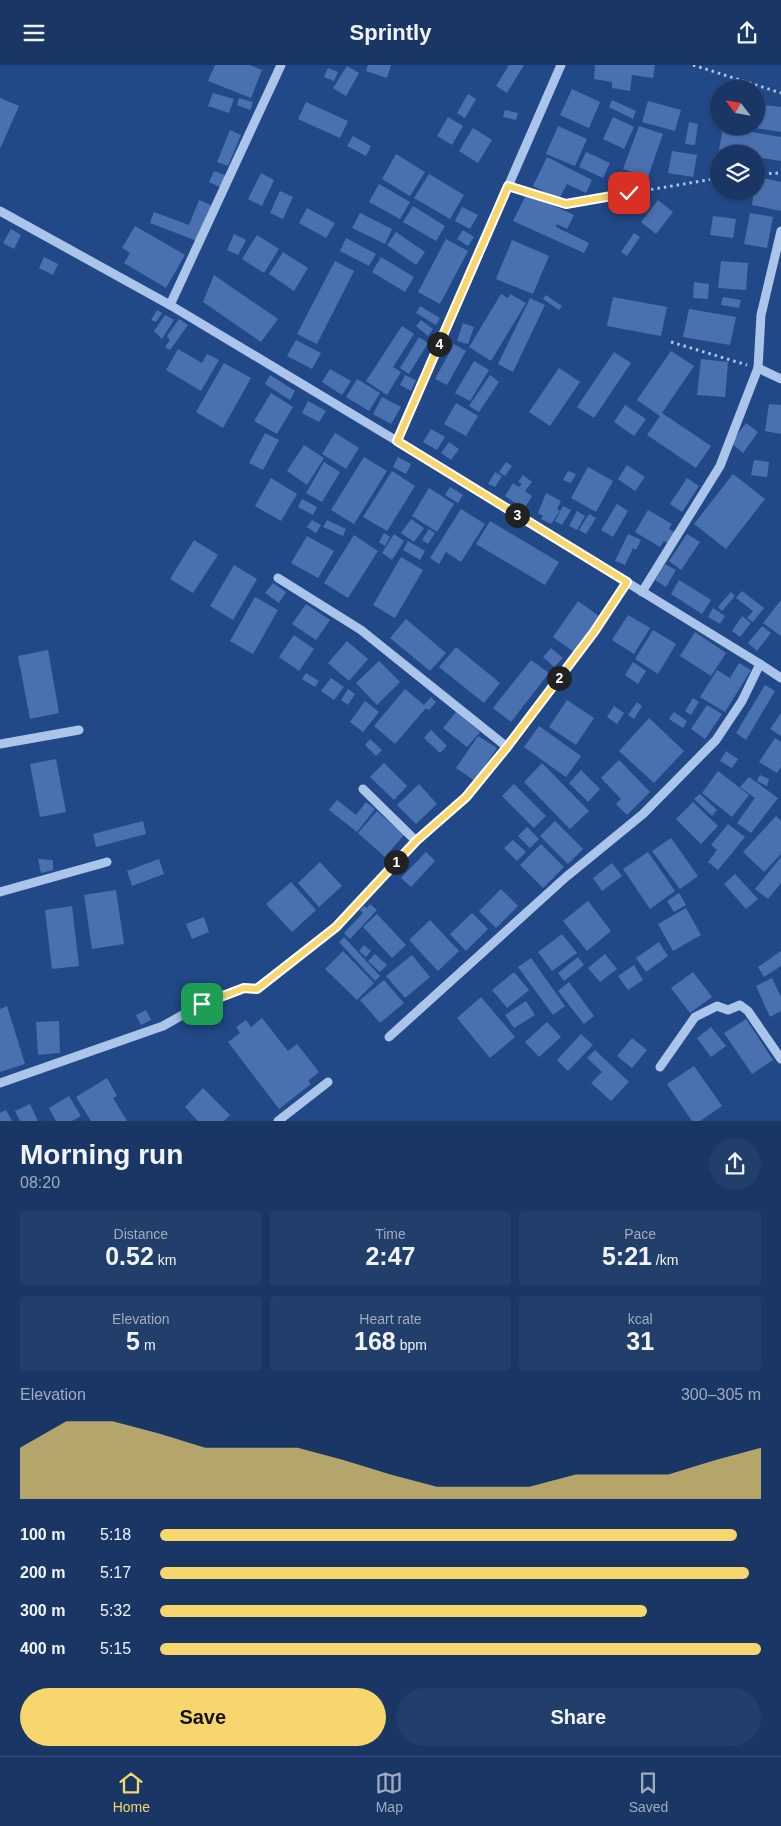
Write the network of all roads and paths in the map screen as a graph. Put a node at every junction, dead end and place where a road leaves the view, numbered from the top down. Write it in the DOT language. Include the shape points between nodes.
graph roads {
  1 [pos="281,65"];
  2 [pos="562,65"];
  3 [pos="693,65"];
  4 [pos="781,93"];
  5 [pos="781,173"];
  6 [pos="765,174"];
  7 [pos="710,180"];
  8 [pos="508,186"];
  9 [pos="0,211"];
  10 [pos="781,231"];
  11 [pos="170,305"];
  12 [pos="671,342"];
  13 [pos="758,367"];
  14 [pos="781,379"];
  15 [pos="397,441"];
  16 [pos="278,578"];
  17 [pos="627,582"];
  18 [pos="642,592"];
  19 [pos="760,664"];
  20 [pos="781,679"];
  21 [pos="79,730"];
  22 [pos="0,744"];
  23 [pos="507,747"];
  24 [pos="363,789"];
  25 [pos="416,841"];
  26 [pos="107,862"];
  27 [pos="0,893"];
  28 [pos="389,1037"];
  29 [pos="781,1059"];
  30 [pos="660,1067"];
  31 [pos="328,1082"];
  32 [pos="0,1083"];
  33 [pos="278,1121"];
  1 -- 11 [label="street"];
  2 -- 8 [label="street"];
  3 -- 4 [label="path"];
  5 -- 6 [label="path"];
  7 -- 8 [label="path" via="566,204"];
  8 -- 15 [label="street"];
  9 -- 11 [label="street"];
  10 -- 13 [label="street" via="761,315"];
  11 -- 15 [label="street"];
  12 -- 13 [label="path"];
  13 -- 14 [label="street"];
  13 -- 18 [label="street" via="720,466"];
  15 -- 17 [label="street"];
  16 -- 23 [label="street" via="361,630"];
  17 -- 18 [label="street"];
  17 -- 23 [label="street" via="594,632"];
  18 -- 19 [label="street"];
  19 -- 20 [label="street"];
  19 -- 28 [label="street" via="742,701 716,739 643,814 566,877"];
  21 -- 22 [label="street"];
  23 -- 25 [label="street" via="466,797"];
  24 -- 25 [label="street"];
  25 -- 32 [label="street" via="336,927 257,989 244,988 202,1004 163,1026"];
  26 -- 27 [label="street"];
  29 -- 30 [label="street" via="748,1011 740,1005 728,1009 717,1006 695,1017"];
  31 -- 33 [label="street"];
}
